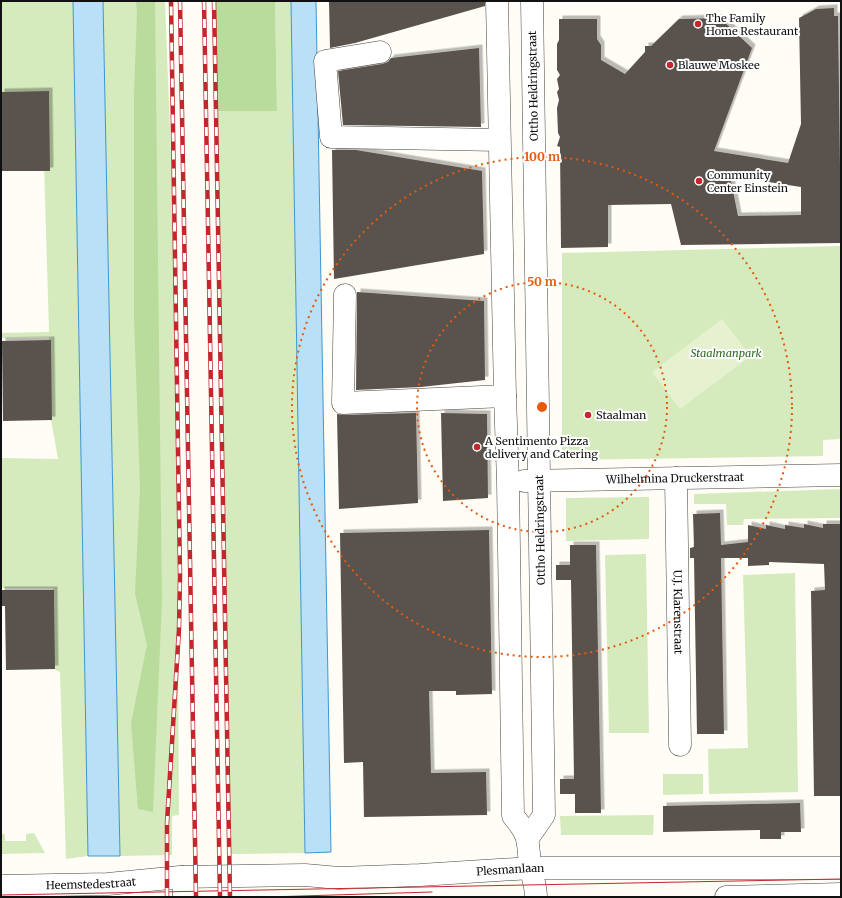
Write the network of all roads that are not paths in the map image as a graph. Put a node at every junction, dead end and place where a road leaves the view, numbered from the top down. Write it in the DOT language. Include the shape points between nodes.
graph roads {
  1 [pos="497,1"];
  2 [pos="532,1"];
  3 [pos="380,52"];
  4 [pos="499,140"];
  5 [pos="345,295"];
  6 [pos="505,396"];
  7 [pos="841,475"];
  8 [pos="676,478"];
  9 [pos="540,481"];
  10 [pos="508,482"];
  11 [pos="680,745"];
  12 [pos="528,838"];
  13 [pos="531,868"];
  14 [pos="841,868"];
  15 [pos="1,880"];
  16 [pos="182,883"];
  17 [pos="92,884"];
  18 [pos="1,886"];
  19 [pos="841,894"];
  20 [pos="536,897"];
  21 [pos="726,897"];
  1 -- 4 [label="street" via="490,36"];
  2 -- 9 [label="street, Ottho Heldringstraat"];
  3 -- 4 [label="street" via="325,61 331,137"];
  4 -- 6 [label="street"];
  5 -- 6 [label="street" via="343,402"];
  6 -- 10 [label="street"];
  7 -- 8 [label="street, Wilhelmina Druckerstraat"];
  8 -- 9 [label="street, Wilhelmina Druckerstraat"];
  8 -- 11 [label="street, U.J. Klarenstraat"];
  9 -- 10 [label="street, Wilhelmina Druckerstraat"];
  9 -- 12 [label="street, Ottho Heldringstraat" via="544,815"];
  10 -- 12 [label="street" via="513,816"];
  12 -- 13 [label="street"];
  13 -- 14 [label="street, Plesmanlaan"];
  13 -- 16 [label="street, Plesmanlaan" via="339,878 305,875"];
  13 -- 20 [label="street"];
  15 -- 17 [label="street" via="8,876 62,875"];
  16 -- 17 [label="street, Heemstedestraat"];
  17 -- 18 [label="street, Heemstedestraat"];
  19 -- 21 [label="street"];
}
